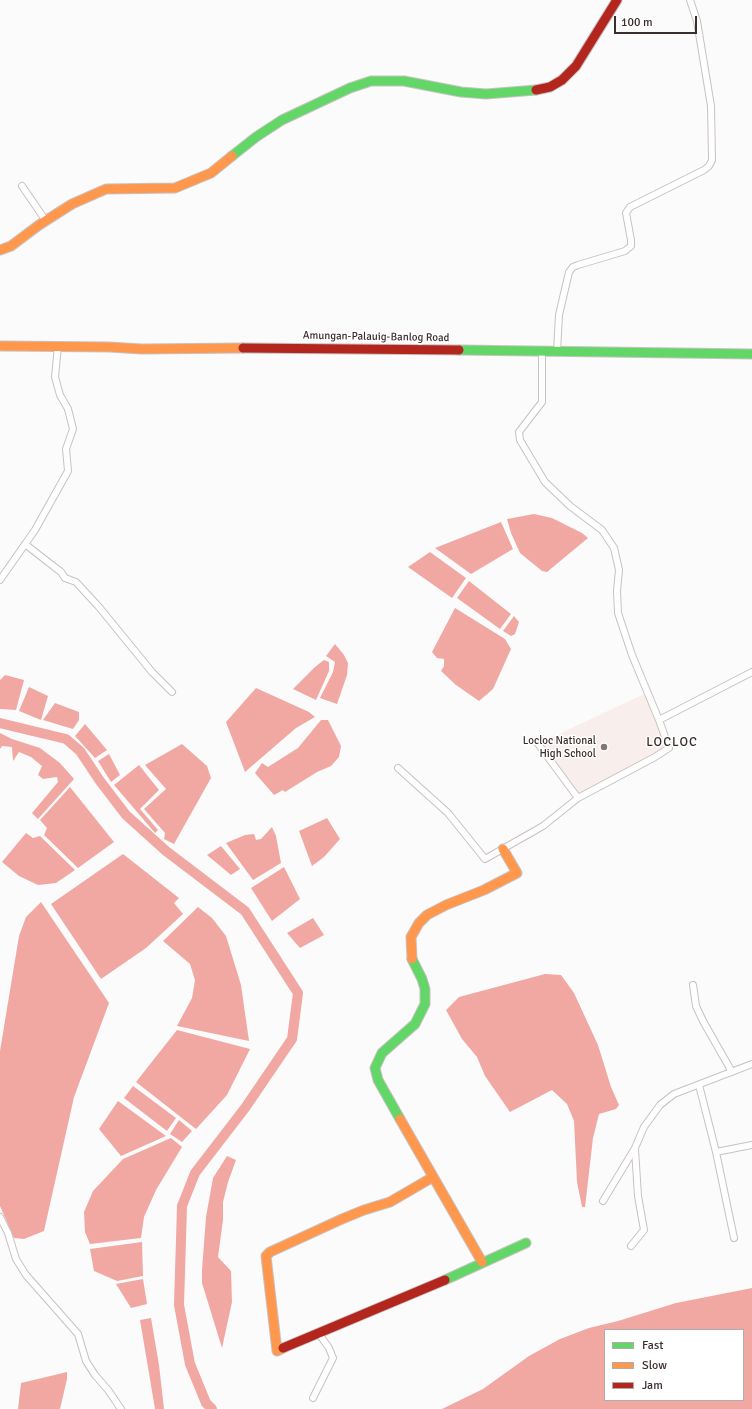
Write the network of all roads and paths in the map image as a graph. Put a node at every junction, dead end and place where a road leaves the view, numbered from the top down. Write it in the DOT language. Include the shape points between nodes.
graph roads {
  1 [pos="616,0"];
  2 [pos="690,0"];
  3 [pos="22,186"];
  4 [pos="46,220"];
  5 [pos="0,250"];
  6 [pos="0,346"];
  7 [pos="58,346"];
  8 [pos="542,352"];
  9 [pos="557,352"];
  10 [pos="752,354"];
  11 [pos="25,544"];
  12 [pos="0,580"];
  13 [pos="752,672"];
  14 [pos="172,692"];
  15 [pos="659,720"];
  16 [pos="536,741"];
  17 [pos="398,768"];
  18 [pos="578,798"];
  19 [pos="503,849"];
  20 [pos="693,985"];
  21 [pos="752,1064"];
  22 [pos="732,1072"];
  23 [pos="699,1085"];
  24 [pos="752,1145"];
  25 [pos="635,1148"];
  26 [pos="716,1152"];
  27 [pos="433,1177"];
  28 [pos="603,1201"];
  29 [pos="0,1217"];
  30 [pos="734,1238"];
  31 [pos="526,1243"];
  32 [pos="631,1246"];
  33 [pos="482,1262"];
  34 [pos="319,1334"];
  35 [pos="313,1398"];
  36 [pos="121,1409"];
  1 -- 4 [label="street" via="576,66 562,80 550,87 486,94 404,81 370,81 282,120 211,173 175,188 106,189 72,204"];
  2 -- 9 [label="street" via="697,21 710,106 712,160 704,170 630,207 626,213 631,246 625,251 573,267 569,272 559,315"];
  3 -- 4 [label="street"];
  4 -- 5 [label="street" via="11,246"];
  6 -- 7 [label="street, Amungan-Palauig-Banlog Road"];
  7 -- 8 [label="street, Amungan-Palauig-Banlog Road"];
  7 -- 11 [label="street" via="55,377 73,429 66,449 68,471"];
  8 -- 9 [label="street, Amungan-Palauig-Banlog Road"];
  8 -- 15 [label="street" via="542,402 519,432 520,440 545,482 570,506 602,530 614,548 619,570 618,613"];
  9 -- 10 [label="street, Amungan-Palauig-Banlog Road"];
  11 -- 12 [label="street"];
  11 -- 14 [label="street" via="65,578 76,582"];
  13 -- 15 [label="street"];
  15 -- 18 [label="street" via="669,748"];
  16 -- 18 [label="street"];
  17 -- 19 [label="street" via="448,813 485,859"];
  18 -- 19 [label="street" via="543,826"];
  19 -- 27 [label="street" via="517,873 446,905 427,915 419,923 411,937 412,961 422,979 425,1004 415,1024 382,1053 375,1068 378,1080"];
  20 -- 22 [label="street" via="696,1006"];
  21 -- 22 [label="street"];
  22 -- 23 [label="street"];
  23 -- 25 [label="street" via="674,1094 660,1105 644,1127"];
  23 -- 26 [label="street"];
  24 -- 26 [label="street"];
  25 -- 28 [label="street"];
  25 -- 32 [label="street" via="638,1196 644,1230"];
  26 -- 30 [label="street"];
  27 -- 33 [label="street"];
  27 -- 34 [label="street" via="390,1202 342,1219 266,1256 277,1352"];
  29 -- 36 [label="street" via="16,1259 26,1275 78,1334 86,1361 94,1375"];
  31 -- 33 [label="street"];
  33 -- 34 [label="street" via="453,1277"];
  34 -- 35 [label="street" via="333,1358"];
}
